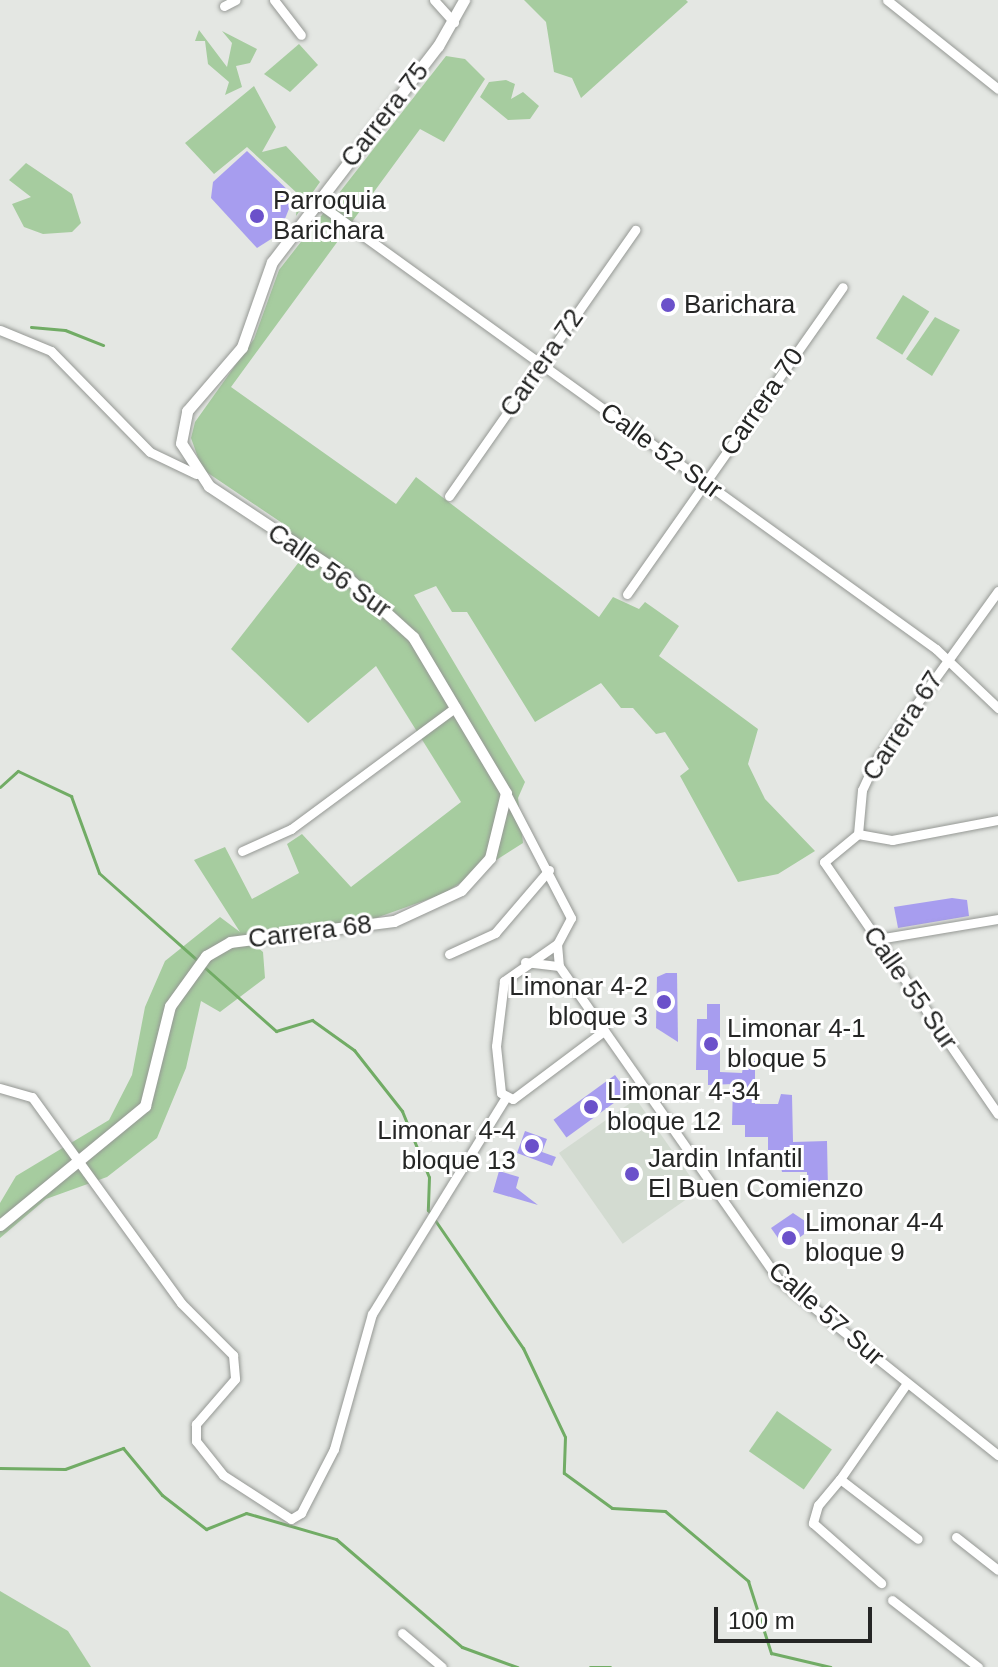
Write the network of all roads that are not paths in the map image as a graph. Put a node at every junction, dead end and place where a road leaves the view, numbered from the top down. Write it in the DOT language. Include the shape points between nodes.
graph roads {
  1 [pos="236,0"];
  2 [pos="274,0"];
  3 [pos="434,0"];
  4 [pos="464,0"];
  5 [pos="887,0"];
  6 [pos="224,6"];
  7 [pos="454,22"];
  8 [pos="301,35"];
  9 [pos="998,89"];
  10 [pos="318,203"];
  11 [pos="635,230"];
  12 [pos="843,287"];
  13 [pos="0,330"];
  14 [pos="541,364"];
  15 [pos="196,474"];
  16 [pos="705,483"];
  17 [pos="449,496"];
  18 [pos="998,591"];
  19 [pos="627,594"];
  20 [pos="947,659"];
  21 [pos="456,707"];
  22 [pos="998,708"];
  23 [pos="506,793"];
  24 [pos="998,820"];
  25 [pos="858,834"];
  26 [pos="242,851"];
  27 [pos="549,870"];
  28 [pos="998,919"];
  29 [pos="878,939"];
  30 [pos="557,944"];
  31 [pos="449,954"];
  32 [pos="525,962"];
  33 [pos="559,966"];
  34 [pos="604,1031"];
  35 [pos="0,1088"];
  36 [pos="506,1097"];
  37 [pos="998,1114"];
  38 [pos="76,1166"];
  39 [pos="0,1225"];
  40 [pos="907,1383"];
  41 [pos="998,1455"];
  42 [pos="840,1479"];
  43 [pos="956,1537"];
  44 [pos="918,1539"];
  45 [pos="998,1570"];
  46 [pos="881,1583"];
  47 [pos="892,1600"];
  48 [pos="402,1633"];
  49 [pos="442,1667"];
  50 [pos="978,1667"];
  1 -- 6 [label="street"];
  2 -- 8 [label="street"];
  3 -- 7 [label="street"];
  4 -- 7 [label="street, Carrera 75"];
  5 -- 9 [label="street"];
  7 -- 10 [label="street, Carrera 75"];
  10 -- 14 [label="street, Calle 52 Sur"];
  10 -- 15 [label="street, Carrera 75" via="272,262 242,347 187,411 181,443"];
  11 -- 14 [label="street, Carrera 72"];
  12 -- 16 [label="street, Carrera 70"];
  13 -- 15 [label="street, Calle 56 Sur" via="51,351 150,452"];
  14 -- 16 [label="street, Calle 52 Sur"];
  14 -- 17 [label="street, Carrera 72"];
  15 -- 21 [label="street, Calle 56 Sur" via="397,618"];
  16 -- 19 [label="street, Carrera 70"];
  16 -- 20 [label="street, Calle 52 Sur"];
  18 -- 20 [label="street, Carrera 67"];
  20 -- 22 [label="street, Calle 52 Sur"];
  20 -- 25 [label="street, Carrera 67" via="876,760 862,790"];
  21 -- 23 [label="street, Calle 56 Sur"];
  21 -- 26 [label="street" via="291,829"];
  23 -- 27 [label="street, Calle 56 Sur"];
  23 -- 38 [label="street, Carrera 68" via="484,870 446,899 358,930 230,942 195,965 178,987 145,1106"];
  24 -- 25 [label="street" via="892,840"];
  25 -- 29 [label="street, Calle 55 Sur" via="824,862"];
  27 -- 30 [label="street, Calle 56 Sur" via="571,913 569,931"];
  27 -- 31 [label="street" via="495,933"];
  28 -- 29 [label="street"];
  29 -- 37 [label="street, Calle 55 Sur"];
  30 -- 32 [label="street"];
  30 -- 33 [label="street, Calle 57 Sur"];
  32 -- 33 [label="street"];
  32 -- 36 [label="street" via="499,997 496,1046"];
  33 -- 34 [label="street, Calle 57 Sur"];
  34 -- 36 [label="street" via="536,1085"];
  34 -- 40 [label="street, Calle 57 Sur" via="778,1279"];
  35 -- 38 [label="street" via="26,1091"];
  36 -- 38 [label="street" via="372,1314 334,1449 301,1513 291,1519 223,1475 196,1441 196,1424 235,1379 233,1355 181,1303 105,1194"];
  38 -- 39 [label="street, Carrera 68"];
  40 -- 41 [label="street, Calle 57 Sur"];
  40 -- 42 [label="street"];
  42 -- 44 [label="street"];
  42 -- 46 [label="street" via="818,1505 813,1523"];
  43 -- 45 [label="street"];
  47 -- 50 [label="street"];
  48 -- 49 [label="street"];
}
